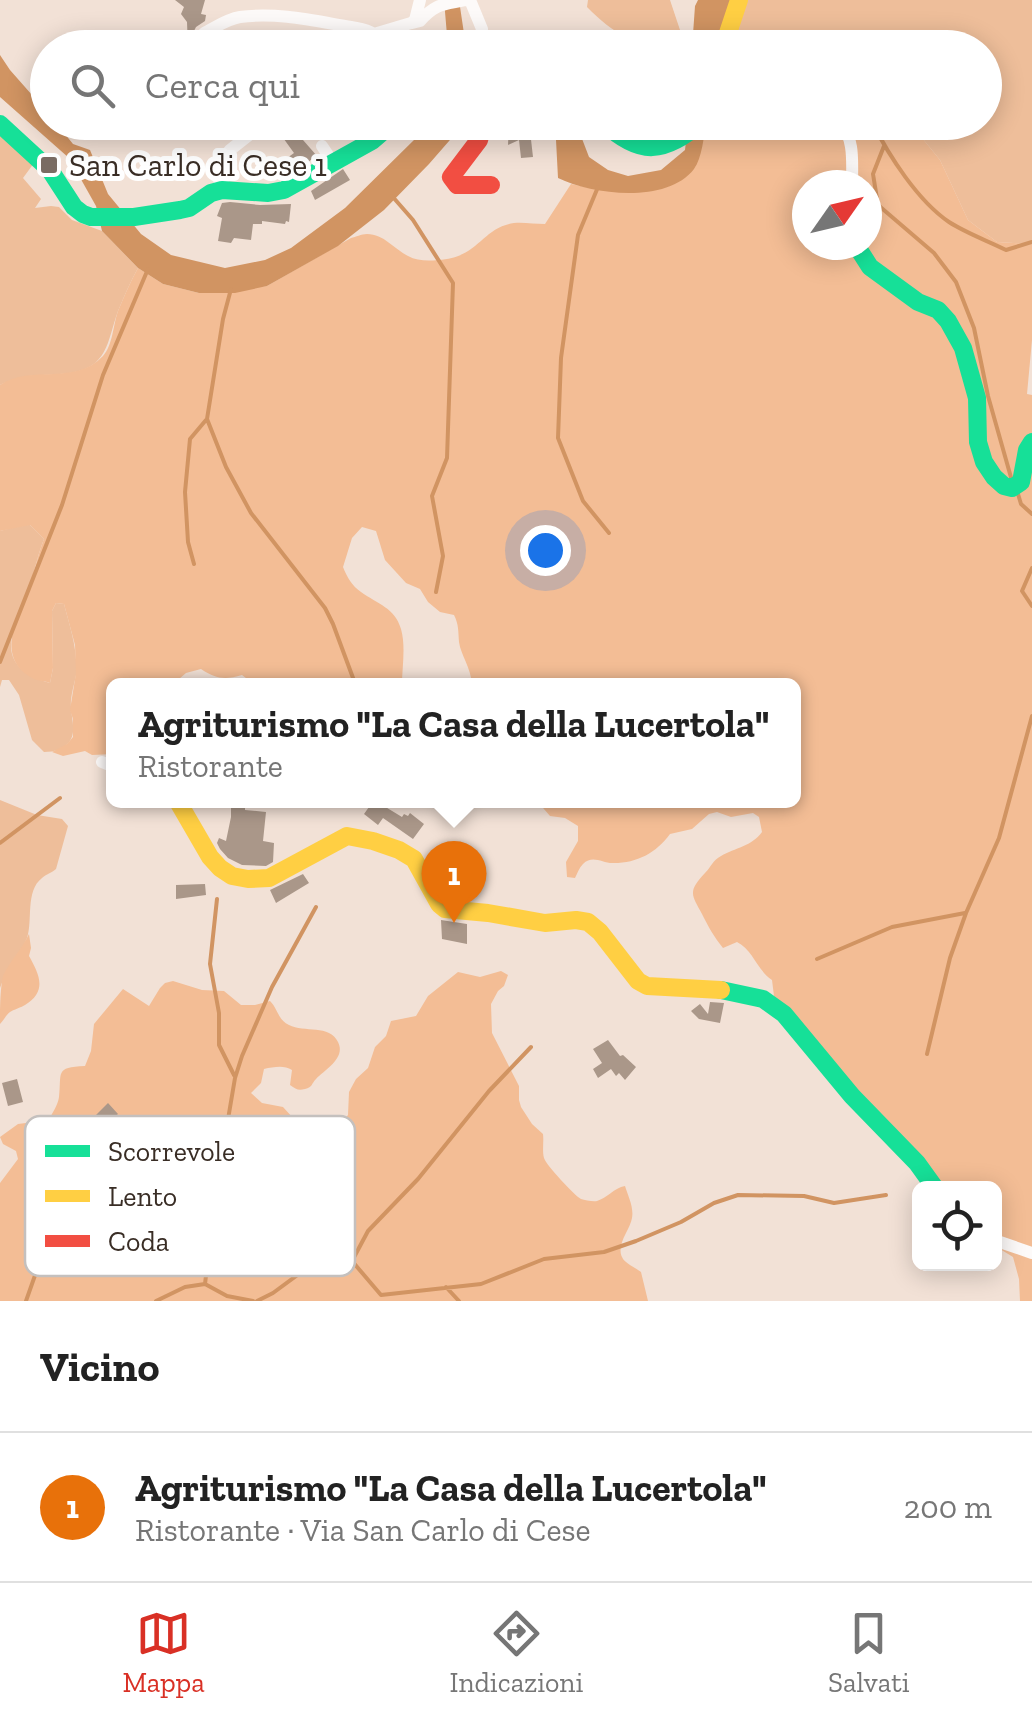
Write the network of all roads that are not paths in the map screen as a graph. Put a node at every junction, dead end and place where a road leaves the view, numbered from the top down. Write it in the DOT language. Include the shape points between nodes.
graph roads {
  1 [pos="420,0"];
  2 [pos="467,0"];
  3 [pos="739,0"];
  4 [pos="411,23"];
  5 [pos="354,28"];
  6 [pos="209,30"];
  7 [pos="350,30"];
  8 [pos="367,30"];
  9 [pos="397,30"];
  10 [pos="482,30"];
  11 [pos="728,30"];
  12 [pos="0,124"];
  13 [pos="242,140"];
  14 [pos="369,140"];
  15 [pos="478,140"];
  16 [pos="625,140"];
  17 [pos="677,140"];
  18 [pos="850,140"];
  19 [pos="852,170"];
  20 [pos="491,185"];
  21 [pos="230,190"];
  22 [pos="866,260"];
  23 [pos="1032,442"];
  24 [pos="181,808"];
  25 [pos="930,1181"];
  26 [pos="1002,1243"];
  27 [pos="1032,1253"];
  1 -- 4 [label="street"];
  2 -- 4 [label="street" via="437,5"];
  2 -- 10 [label="street"];
  3 -- 11 [label="street"];
  4 -- 9 [label="street"];
  5 -- 6 [label="street" via="279,16 240,17"];
  5 -- 7 [label="street"];
  5 -- 8 [label="street"];
  12 -- 21 [label="street" via="57,178 85,216 170,214"];
  13 -- 21 [label="street" via="213,172"];
  14 -- 21 [label="street" via="327,153 294,186 278,192"];
  15 -- 20 [label="street" via="451,177 457,185"];
  16 -- 17 [label="street" via="656,148"];
  18 -- 19 [label="street"];
  22 -- 23 [label="street" via="948,321 977,398 984,462 1004,486 1021,482"];
  24 -- 25 [label="street" via="221,871 240,878 282,872 347,836 373,841 414,859 444,909 545,923 582,920 647,986 763,999 780,1009"];
  26 -- 27 [label="street"];
}
